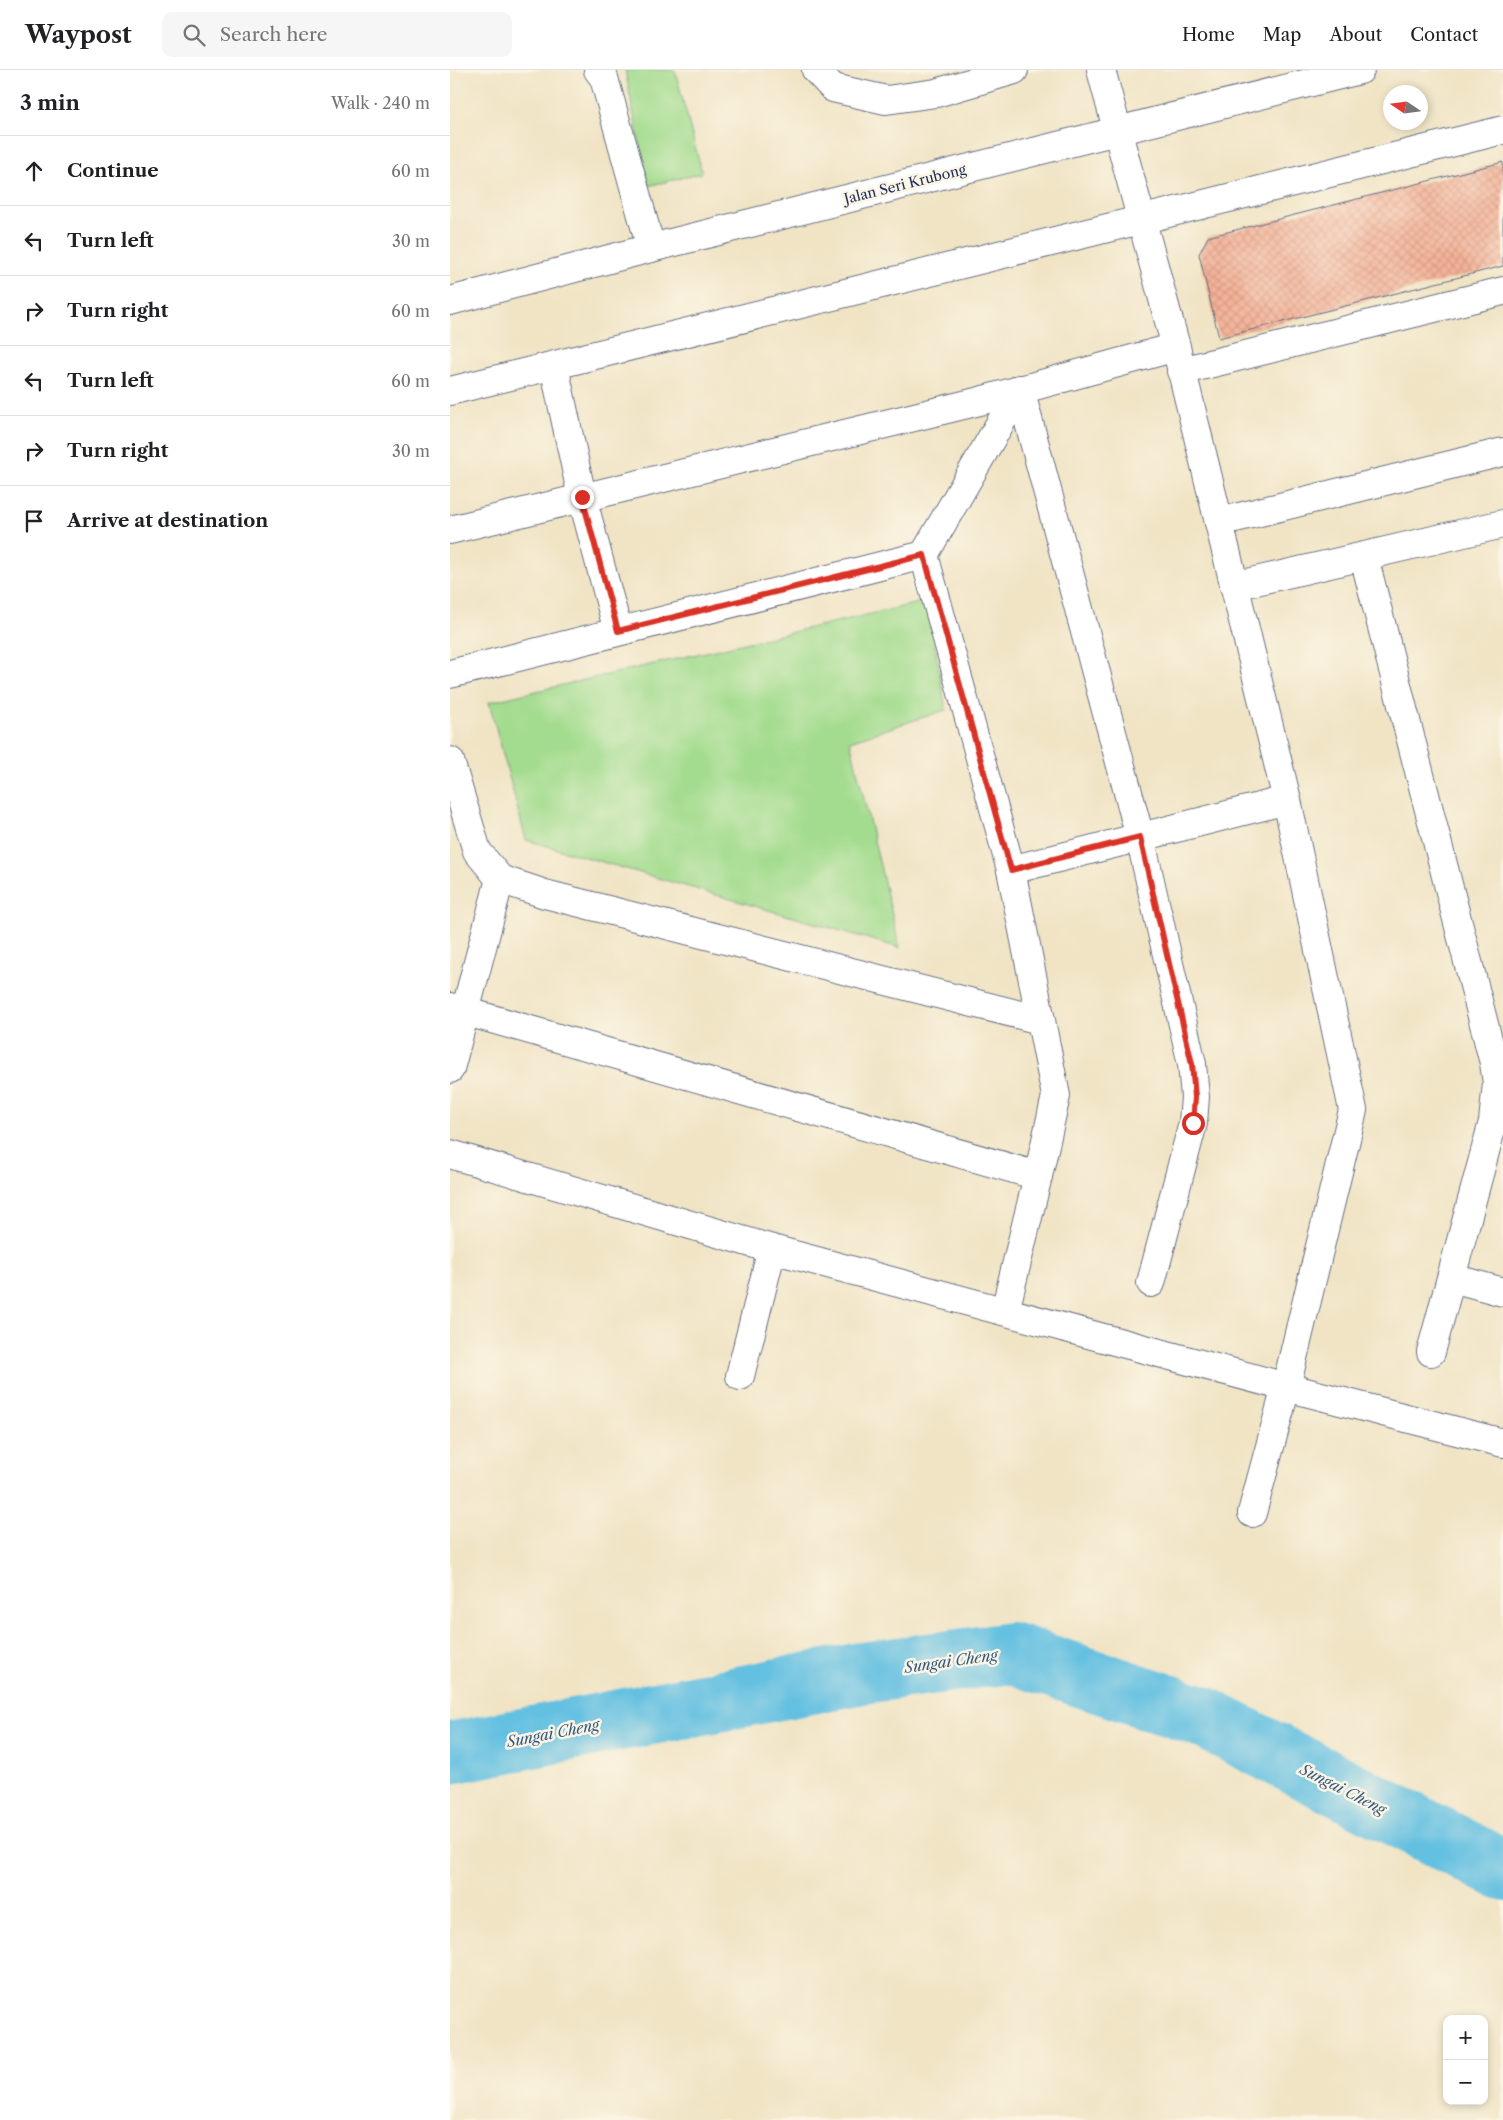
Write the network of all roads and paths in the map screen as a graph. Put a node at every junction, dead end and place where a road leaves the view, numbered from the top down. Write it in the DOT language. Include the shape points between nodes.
graph roads {
  1 [pos="598,70"];
  2 [pos="816,70"];
  3 [pos="1014,70"];
  4 [pos="1101,70"];
  5 [pos="1360,70"];
  6 [pos="1503,130"];
  7 [pos="1117,131"];
  8 [pos="1142,218"];
  9 [pos="651,248"];
  10 [pos="1503,291"];
  11 [pos="450,301"];
  12 [pos="1179,359"];
  13 [pos="554,366"];
  14 [pos="1020,389"];
  15 [pos="450,391"];
  16 [pos="1503,452"];
  17 [pos="582,497"];
  18 [pos="1219,522"];
  19 [pos="1503,525"];
  20 [pos="450,530"];
  21 [pos="924,555"];
  22 [pos="1364,557"];
  23 [pos="1234,586"];
  24 [pos="618,631"];
  25 [pos="450,674"];
  26 [pos="450,761"];
  27 [pos="1287,800"];
  28 [pos="1140,837"];
  29 [pos="1011,870"];
  30 [pos="500,879"];
  31 [pos="458,1009"];
  32 [pos="1040,1020"];
  33 [pos="450,1069"];
  34 [pos="450,1154"];
  35 [pos="1038,1176"];
  36 [pos="772,1248"];
  37 [pos="1452,1278"];
  38 [pos="1151,1282"];
  39 [pos="1503,1292"];
  40 [pos="1005,1311"];
  41 [pos="1431,1352"];
  42 [pos="740,1376"];
  43 [pos="1286,1387"];
  44 [pos="1503,1443"];
  45 [pos="1252,1513"];
  1 -- 9 [label="street" via="604,78"];
  2 -- 3 [label="street" via="834,88 886,100 936,93"];
  4 -- 7 [label="street"];
  5 -- 7 [label="street, Jalan Seri Krubong"];
  6 -- 8 [label="street"];
  7 -- 8 [label="street"];
  7 -- 9 [label="street, Jalan Seri Krubong"];
  8 -- 12 [label="street"];
  8 -- 13 [label="street"];
  9 -- 11 [label="street, Jalan Seri Krubong"];
  10 -- 12 [label="street"];
  12 -- 14 [label="street"];
  12 -- 18 [label="street"];
  13 -- 15 [label="street"];
  13 -- 17 [label="street"];
  14 -- 17 [label="street" via="980,402"];
  14 -- 21 [label="street"];
  14 -- 28 [label="street"];
  16 -- 18 [label="street"];
  17 -- 20 [label="street"];
  17 -- 24 [label="street"];
  18 -- 23 [label="street"];
  19 -- 22 [label="street"];
  21 -- 24 [label="street"];
  21 -- 29 [label="street"];
  22 -- 23 [label="street"];
  22 -- 37 [label="street" via="1497,1083 1493,1122"];
  23 -- 27 [label="street"];
  24 -- 25 [label="street"];
  26 -- 30 [label="street" via="477,851"];
  27 -- 28 [label="street"];
  27 -- 43 [label="street" via="1353,1110"];
  28 -- 29 [label="street"];
  28 -- 38 [label="street" via="1192,1064 1195,1097 1193,1123"];
  29 -- 32 [label="street"];
  30 -- 31 [label="street"];
  30 -- 32 [label="street" via="545,894"];
  31 -- 33 [label="street"];
  31 -- 35 [label="street"];
  32 -- 35 [label="street" via="1056,1096"];
  34 -- 36 [label="street"];
  35 -- 40 [label="street"];
  36 -- 40 [label="street"];
  36 -- 42 [label="street"];
  37 -- 39 [label="street"];
  37 -- 41 [label="street"];
  40 -- 43 [label="street"];
  43 -- 44 [label="street"];
  43 -- 45 [label="street"];
}
